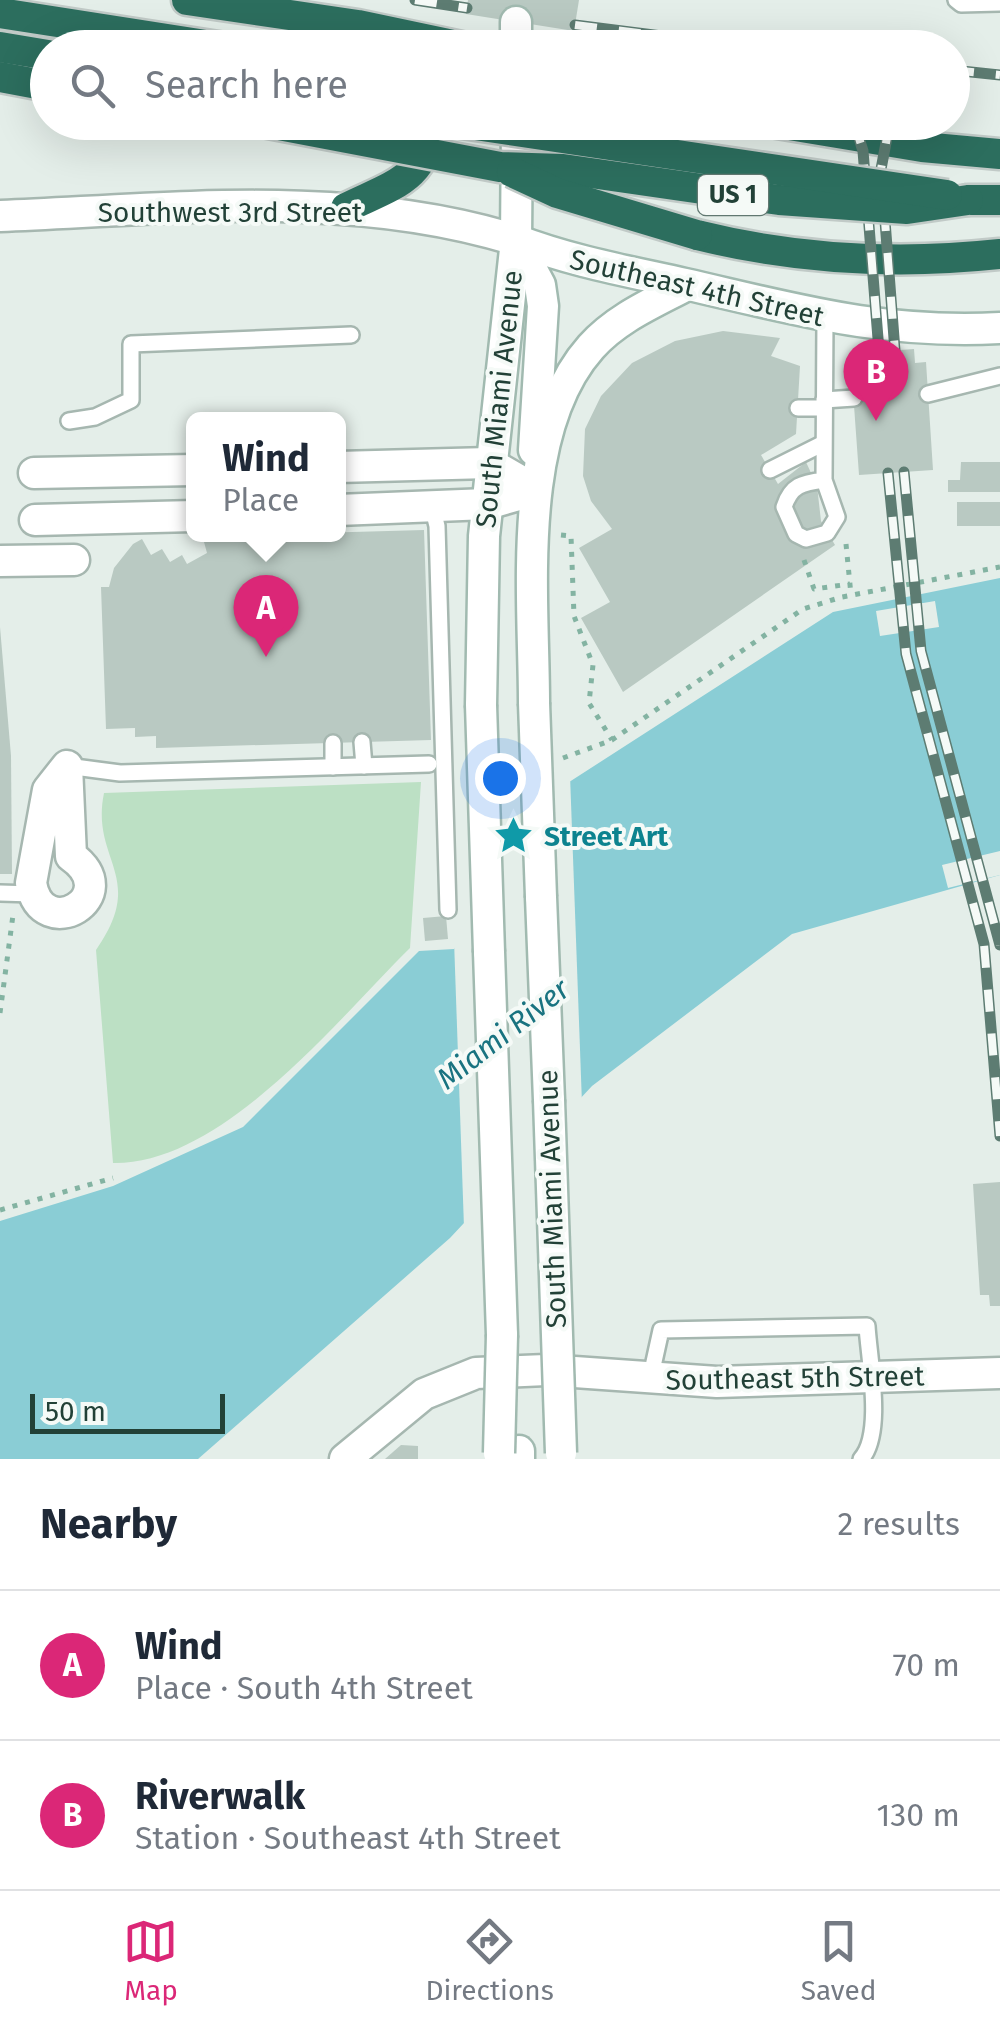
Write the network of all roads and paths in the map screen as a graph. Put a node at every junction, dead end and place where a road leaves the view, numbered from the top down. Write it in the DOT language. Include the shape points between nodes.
graph roads {
  1 [pos="187,0"];
  2 [pos="956,0"];
  3 [pos="1000,3"];
  4 [pos="0,13"];
  5 [pos="111,30"];
  6 [pos="362,30"];
  7 [pos="0,47"];
  8 [pos="30,52"];
  9 [pos="0,77"];
  10 [pos="30,83"];
  11 [pos="358,140"];
  12 [pos="427,140"];
  13 [pos="517,140"];
  14 [pos="572,140"];
  15 [pos="872,140"];
  16 [pos="1000,154"];
  17 [pos="500,167"];
  18 [pos="968,200"];
  19 [pos="1000,200"];
  20 [pos="346,208"];
  21 [pos="0,216"];
  22 [pos="516,240"];
  23 [pos="1000,254"];
  24 [pos="687,285"];
  25 [pos="826,319"];
  26 [pos="1000,328"];
  27 [pos="351,335"];
  28 [pos="1000,376"];
  29 [pos="928,394"];
  30 [pos="854,398"];
  31 [pos="823,404"];
  32 [pos="798,408"];
  33 [pos="69,422"];
  34 [pos="822,444"];
  35 [pos="489,463"];
  36 [pos="346,467"];
  37 [pos="186,470"];
  38 [pos="770,470"];
  39 [pos="34,473"];
  40 [pos="824,480"];
  41 [pos="536,490"];
  42 [pos="487,504"];
  43 [pos="432,506"];
  44 [pos="346,511"];
  45 [pos="186,516"];
  46 [pos="837,517"];
  47 [pos="35,520"];
  48 [pos="561,535"];
  49 [pos="74,560"];
  50 [pos="0,562"];
  51 [pos="1000,567"];
  52 [pos="850,595"];
  53 [pos="362,742"];
  54 [pos="333,743"];
  55 [pos="429,764"];
  56 [pos="67,766"];
  57 [pos="364,766"];
  58 [pos="334,767"];
  59 [pos="0,893"];
  60 [pos="24,901"];
  61 [pos="448,910"];
  62 [pos="0,1013"];
  63 [pos="112,1178"];
  64 [pos="0,1210"];
  65 [pos="1000,1374"];
  66 [pos="650,1380"];
  67 [pos="869,1380"];
  68 [pos="509,1456"];
  69 [pos="562,1457"];
  70 [pos="345,1459"];
  71 [pos="861,1459"];
  1 -- 6 [label="highway"];
  2 -- 3 [label="lane"];
  4 -- 5 [label="highway"];
  7 -- 8 [label="highway"];
  9 -- 10 [label="highway"];
  11 -- 17 [label="highway, US 1, bridge"];
  12 -- 20 [label="highway" via="415,172"];
  13 -- 22 [label="main road, South Miami Avenue"];
  14 -- 18 [label="highway, bridge"];
  15 -- 16 [label="highway"];
  17 -- 18 [label="highway, US 1, bridge" via="563,168 794,201 907,209"];
  17 -- 23 [label="highway, bridge" via="557,193 697,235 797,256 911,261"];
  18 -- 19 [label="highway, US 1"];
  20 -- 21 [label="main road, Southwest 3rd Street"];
  20 -- 22 [label="main road, Southwest 3rd Street" via="466,224"];
  22 -- 24 [label="main road, Southeast 4th Street" via="566,259"];
  22 -- 35 [label="main road, South Miami Avenue"];
  22 -- 41 [label="main road" via="540,285 543,306 533,430"];
  24 -- 25 [label="main road, Southeast 4th Street"];
  24 -- 41 [label="main road, South Miami Avenue" via="625,318 579,362 552,422"];
  25 -- 26 [label="main road, Southeast 4th Street" via="924,330"];
  25 -- 31 [label="lane"];
  27 -- 33 [label="lane" via="131,344 132,400"];
  28 -- 29 [label="lane"];
  30 -- 31 [label="lane"];
  31 -- 32 [label="lane"];
  31 -- 34 [label="lane"];
  34 -- 38 [label="lane"];
  34 -- 40 [label="lane"];
  35 -- 36 [label="main road"];
  35 -- 41 [label="main road"];
  35 -- 42 [label="main road, South Miami Avenue"];
  37 -- 39 [label="main road"];
  40 -- 46 [label="lane"];
  40 -- 46 [label="lane" via="800,483 788,494 788,522 796,534 818,538"];
  41 -- 42 [label="main road"];
  41 -- 69 [label="main road, South Miami Avenue, bridge" via="534,703"];
  42 -- 43 [label="main road"];
  42 -- 68 [label="main road, South Miami Avenue, bridge" via="482,704 502,1334 518,1421"];
  43 -- 44 [label="main road" via="401,516"];
  43 -- 61 [label="lane"];
  45 -- 47 [label="main road"];
  46 -- 52 [label="path" via="849,556"];
  48 -- 52 [label="path" via="572,536 574,616 593,665 590,703 612,740 803,608"];
  49 -- 50 [label="main road"];
  51 -- 52 [label="path"];
  53 -- 57 [label="lane"];
  54 -- 58 [label="lane"];
  55 -- 57 [label="lane"];
  56 -- 58 [label="lane" via="120,773"];
  56 -- 60 [label="main road" via="48,790"];
  56 -- 60 [label="main road" via="71,856 91,882 86,901 58,914"];
  57 -- 58 [label="lane"];
  59 -- 60 [label="lane"];
  60 -- 62 [label="path" via="9,927"];
  63 -- 64 [label="path"];
  65 -- 67 [label="main road, Southeast 5th Street"];
  66 -- 67 [label="main road, Southeast 5th Street"];
  66 -- 67 [label="lane" via="661,1330 867,1326"];
  66 -- 70 [label="main road, Southeast 5th Street" via="496,1371 442,1383"];
  67 -- 71 [label="lane" via="874,1420"];
}
